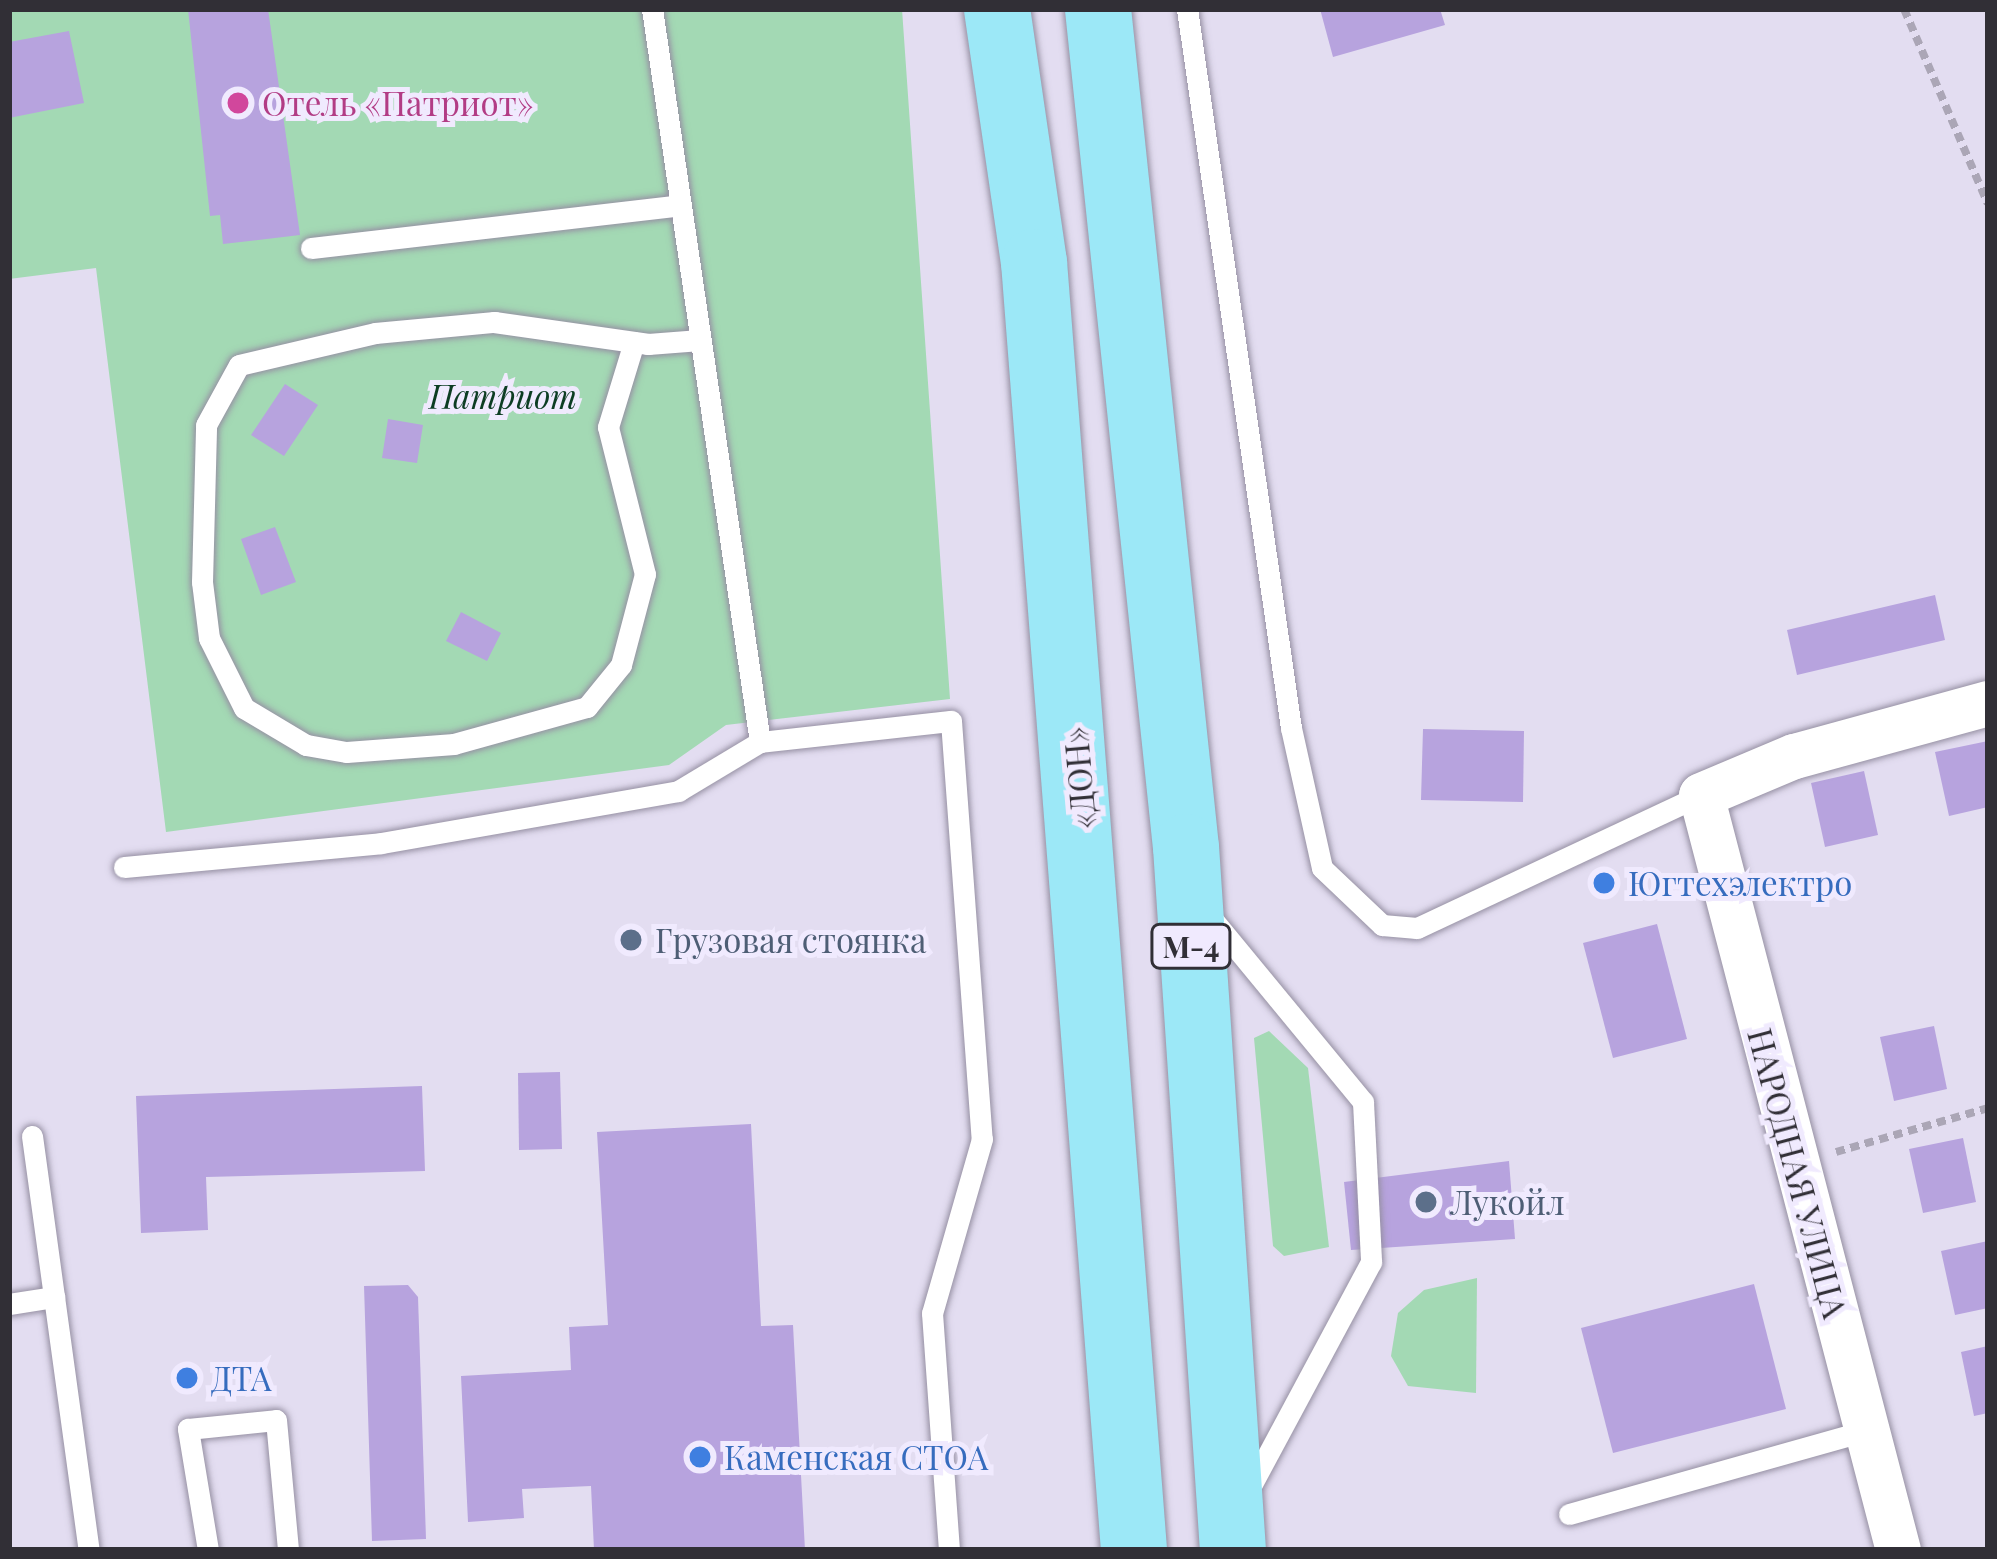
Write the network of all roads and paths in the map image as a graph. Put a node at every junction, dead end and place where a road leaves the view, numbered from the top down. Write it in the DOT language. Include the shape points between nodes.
graph roads {
  1 [pos="652,9"];
  2 [pos="998,9"];
  3 [pos="1098,9"];
  4 [pos="1187,9"];
  5 [pos="1904,9"];
  6 [pos="681,205"];
  7 [pos="1988,205"];
  8 [pos="311,248"];
  9 [pos="700,340"];
  10 [pos="634,342"];
  11 [pos="1988,704"];
  12 [pos="760,742"];
  13 [pos="1702,795"];
  14 [pos="124,867"];
  15 [pos="1188,891"];
  16 [pos="1988,1108"];
  17 [pos="32,1136"];
  18 [pos="1794,1164"];
  19 [pos="54,1297"];
  20 [pos="9,1304"];
  21 [pos="1865,1431"];
  22 [pos="1569,1514"];
  23 [pos="1231,1538"];
  24 [pos="89,1550"];
  25 [pos="208,1550"];
  26 [pos="288,1550"];
  27 [pos="949,1550"];
  28 [pos="1134,1550"];
  29 [pos="1898,1550"];
  1 -- 6 [label="lane"];
  2 -- 28 [label="highway, «ДОН»" via="1036,286"];
  3 -- 15 [label="highway, М-4"];
  4 -- 13 [label="lane" via="1291,728 1322,868 1382,925 1417,928"];
  5 -- 7 [label="path"];
  6 -- 8 [label="lane"];
  6 -- 9 [label="lane"];
  9 -- 10 [label="lane"];
  9 -- 12 [label="lane"];
  10 -- 10 [label="lane" via="494,322 430,326 259,358 224,378 204,441 202,582 208,638 244,708 289,738 346,752 493,737 587,707 621,665 645,574 608,427"];
  11 -- 13 [label="street" via="1794,756"];
  12 -- 14 [label="lane" via="678,791 380,842"];
  12 -- 27 [label="lane" via="950,722 982,1139 932,1313"];
  13 -- 18 [label="street, НАРОДНАЯ УЛИЦА"];
  15 -- 23 [label="highway, М-4"];
  15 -- 23 [label="lane" via="1363,1102 1371,1262"];
  16 -- 18 [label="path"];
  17 -- 19 [label="lane"];
  18 -- 21 [label="street, НАРОДНАЯ УЛИЦА"];
  19 -- 20 [label="lane"];
  19 -- 24 [label="lane"];
  21 -- 22 [label="lane"];
  21 -- 29 [label="street, НАРОДНАЯ УЛИЦА"];
  25 -- 26 [label="lane" via="188,1430 276,1420"];
}
